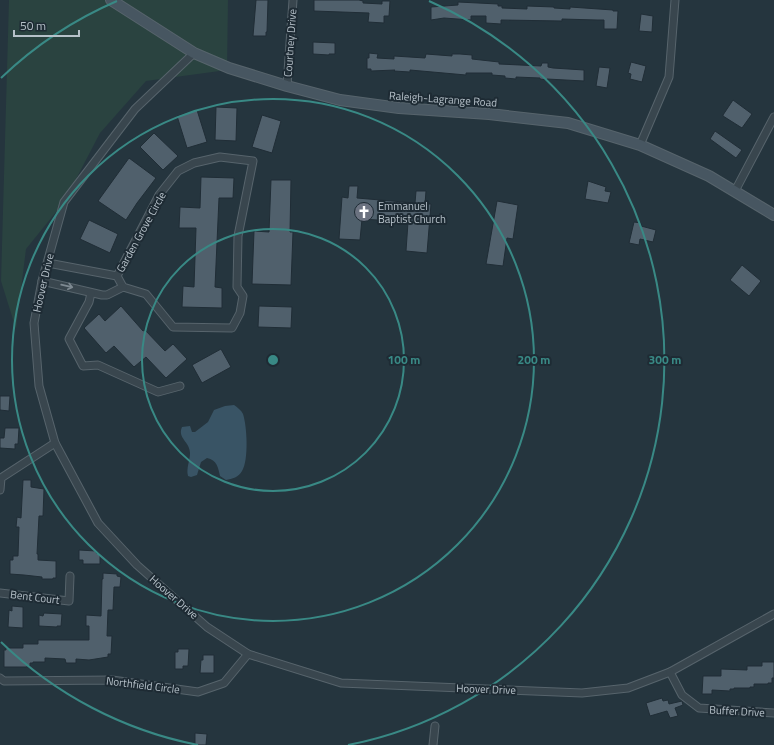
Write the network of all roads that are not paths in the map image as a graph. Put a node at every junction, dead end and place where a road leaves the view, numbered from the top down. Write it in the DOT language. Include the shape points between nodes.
graph roads {
  1 [pos="111,0"];
  2 [pos="293,0"];
  3 [pos="675,0"];
  4 [pos="194,53"];
  5 [pos="287,86"];
  6 [pos="774,117"];
  7 [pos="640,145"];
  8 [pos="735,190"];
  9 [pos="774,215"];
  10 [pos="48,263"];
  11 [pos="117,276"];
  12 [pos="42,281"];
  13 [pos="124,287"];
  14 [pos="91,293"];
  15 [pos="180,386"];
  16 [pos="55,444"];
  17 [pos="0,490"];
  18 [pos="70,576"];
  19 [pos="0,593"];
  20 [pos="774,614"];
  21 [pos="248,654"];
  22 [pos="670,672"];
  23 [pos="0,678"];
  24 [pos="774,713"];
  25 [pos="435,726"];
  26 [pos="433,745"];
  1 -- 4 [label="main road, Raleigh-Lagrange Road"];
  2 -- 5 [label="street, Courtney Drive"];
  3 -- 7 [label="street" via="669,77"];
  4 -- 5 [label="main road, Raleigh-Lagrange Road" via="230,68"];
  4 -- 10 [label="street, Hoover Drive" via="136,109 64,202"];
  5 -- 7 [label="main road, Raleigh-Lagrange Road" via="340,100 392,107 568,122"];
  6 -- 8 [label="street"];
  7 -- 8 [label="main road, Raleigh-Lagrange Road"];
  8 -- 9 [label="main road, Raleigh-Lagrange Road"];
  10 -- 11 [label="street, Garden Grove Circle"];
  10 -- 12 [label="street, Hoover Drive"];
  11 -- 13 [label="street, Garden Grove Circle"];
  11 -- 13 [label="street, Garden Grove Circle" via="160,195 178,171 194,162 220,158 253,161 238,236 237,287 242,296 240,313 232,328 173,327 146,294"];
  12 -- 14 [label="street, one-way"];
  12 -- 16 [label="street, Hoover Drive" via="34,323 39,386"];
  13 -- 14 [label="street" via="107,295"];
  14 -- 15 [label="street" via="89,302 69,339 83,366 98,365 158,392"];
  16 -- 17 [label="street" via="1,478"];
  16 -- 21 [label="street, Hoover Drive" via="98,523 137,565 207,627"];
  18 -- 19 [label="street, Bent Court" via="69,601"];
  20 -- 22 [label="street, Hoover Drive"];
  21 -- 22 [label="street, Hoover Drive" via="341,683 364,684 582,693 628,688"];
  21 -- 23 [label="street, Northfield Circle" via="224,683 198,692 112,680 4,681"];
  22 -- 24 [label="street, Buffer Drive" via="682,695 700,708"];
  25 -- 26 [label="street"];
}
